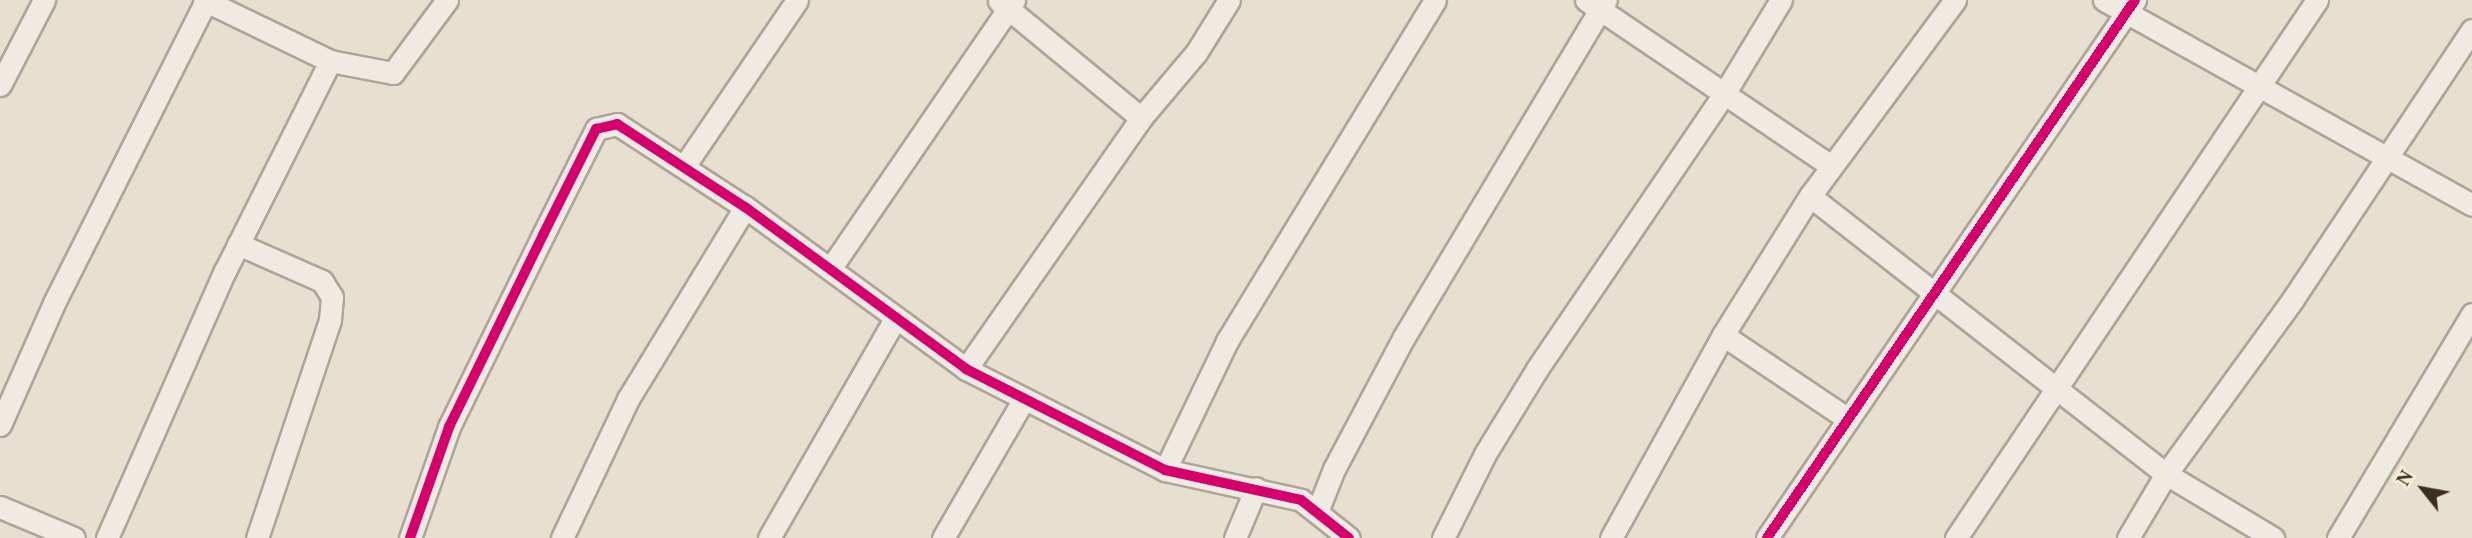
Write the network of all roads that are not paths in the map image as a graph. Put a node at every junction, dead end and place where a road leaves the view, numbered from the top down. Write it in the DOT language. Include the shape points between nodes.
graph roads {
  1 [pos="44,0"];
  2 [pos="205,0"];
  3 [pos="447,0"];
  4 [pos="797,0"];
  5 [pos="1229,0"];
  6 [pos="1435,0"];
  7 [pos="1782,0"];
  8 [pos="1955,0"];
  9 [pos="2104,0"];
  10 [pos="2317,0"];
  11 [pos="1007,3"];
  12 [pos="1597,3"];
  13 [pos="2131,6"];
  14 [pos="2472,30"];
  15 [pos="330,61"];
  16 [pos="0,85"];
  17 [pos="2261,85"];
  18 [pos="1724,94"];
  19 [pos="1141,118"];
  20 [pos="2387,159"];
  21 [pos="685,164"];
  22 [pos="1830,166"];
  23 [pos="1810,196"];
  24 [pos="2472,205"];
  25 [pos="745,207"];
  26 [pos="238,244"];
  27 [pos="830,270"];
  28 [pos="1934,292"];
  29 [pos="2472,314"];
  30 [pos="895,319"];
  31 [pos="1723,335"];
  32 [pos="966,369"];
  33 [pos="2056,387"];
  34 [pos="1024,398"];
  35 [pos="1849,419"];
  36 [pos="0,425"];
  37 [pos="1165,470"];
  38 [pos="2166,474"];
  39 [pos="1256,488"];
  40 [pos="0,507"];
  41 [pos="1317,512"];
  42 [pos="74,538"];
  43 [pos="107,538"];
  44 [pos="257,538"];
  45 [pos="410,538"];
  46 [pos="562,538"];
  47 [pos="769,538"];
  48 [pos="943,538"];
  49 [pos="1235,538"];
  50 [pos="1349,538"];
  51 [pos="1443,538"];
  52 [pos="1611,538"];
  53 [pos="1767,538"];
  54 [pos="1956,538"];
  55 [pos="2128,538"];
  56 [pos="2273,538"];
  57 [pos="2337,538"];
  1 -- 16 [label="street"];
  2 -- 15 [label="street"];
  2 -- 36 [label="street" via="54,303"];
  3 -- 15 [label="street" via="393,73"];
  4 -- 21 [label="street"];
  5 -- 19 [label="street" via="1196,54"];
  6 -- 37 [label="street" via="1227,341"];
  7 -- 18 [label="street"];
  8 -- 22 [label="street"];
  9 -- 13 [label="street"];
  10 -- 17 [label="street"];
  11 -- 19 [label="street"];
  11 -- 27 [label="street"];
  12 -- 18 [label="street"];
  12 -- 41 [label="street" via="1404,337 1334,469"];
  13 -- 17 [label="street"];
  13 -- 28 [label="street"];
  14 -- 20 [label="street"];
  15 -- 26 [label="street"];
  17 -- 20 [label="street"];
  17 -- 33 [label="street"];
  18 -- 22 [label="street"];
  18 -- 51 [label="street" via="1537,369 1485,454"];
  19 -- 32 [label="street"];
  20 -- 24 [label="street"];
  20 -- 38 [label="street" via="2215,411"];
  21 -- 25 [label="street"];
  21 -- 45 [label="street" via="617,124 596,129 449,427"];
  22 -- 23 [label="street"];
  23 -- 28 [label="street"];
  23 -- 31 [label="street"];
  25 -- 27 [label="street"];
  25 -- 46 [label="street" via="628,399"];
  26 -- 43 [label="street"];
  26 -- 44 [label="street" via="321,281 332,297 330,320"];
  27 -- 30 [label="street"];
  28 -- 33 [label="street"];
  28 -- 35 [label="street"];
  29 -- 57 [label="street"];
  30 -- 32 [label="street"];
  30 -- 47 [label="street"];
  31 -- 35 [label="street"];
  31 -- 52 [label="street"];
  32 -- 34 [label="street"];
  33 -- 38 [label="street"];
  33 -- 54 [label="street"];
  34 -- 37 [label="street"];
  34 -- 48 [label="street"];
  35 -- 53 [label="street"];
  37 -- 39 [label="street" via="1195,480"];
  38 -- 55 [label="street"];
  38 -- 56 [label="street"];
  39 -- 41 [label="street" via="1301,500"];
  39 -- 49 [label="street"];
  40 -- 42 [label="street"];
  41 -- 50 [label="street"];
}
